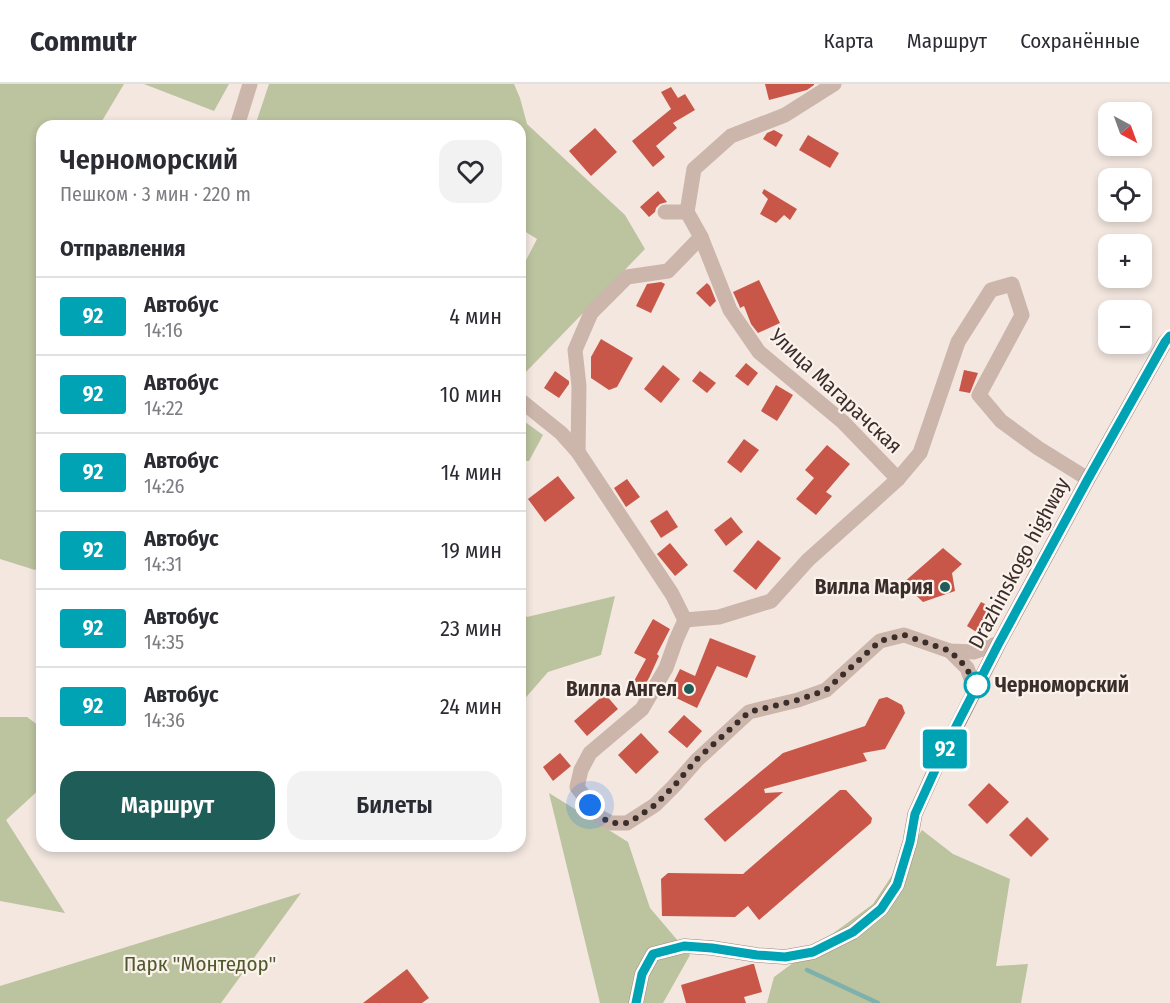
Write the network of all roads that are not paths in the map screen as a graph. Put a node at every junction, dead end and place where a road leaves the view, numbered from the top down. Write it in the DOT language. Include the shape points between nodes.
graph roads {
  1 [pos="250,84"];
  2 [pos="834,84"];
  3 [pos="239,120"];
  4 [pos="665,212"];
  5 [pos="687,212"];
  6 [pos="701,237"];
  7 [pos="1170,336"];
  8 [pos="526,405"];
  9 [pos="578,452"];
  10 [pos="898,478"];
  11 [pos="1088,479"];
  12 [pos="685,620"];
  13 [pos="999,643"];
  14 [pos="950,651"];
  15 [pos="975,689"];
  16 [pos="636,1003"];
  1 -- 3 [label="street"];
  2 -- 5 [label="street" via="785,115 731,136 716,149 694,169"];
  4 -- 5 [label="street"];
  5 -- 6 [label="street, Улица Магарачская"];
  6 -- 9 [label="street" via="668,271 627,278 591,313 574,350 579,386"];
  6 -- 10 [label="street, Улица Магарачская" via="730,310 759,352 843,423"];
  7 -- 11 [label="main road, Drazhinskogo highway"];
  8 -- 9 [label="street"];
  9 -- 12 [label="street" via="672,594"];
  10 -- 11 [label="street, Улица Магарачская" via="920,453 958,342 991,290 1012,284 1022,315 979,395 1001,421"];
  10 -- 12 [label="street, Улица Магарачская" via="808,560 771,601 719,617"];
  11 -- 13 [label="main road, Drazhinskogo highway"];
  12 -- 14 [label="street" via="666,668 642,709 590,753 581,770 577,787 600,817 611,823 627,823 655,805 696,760 749,712 826,690 880,641 904,635"];
  13 -- 14 [label="street" via="974,652"];
  13 -- 15 [label="main road, Drazhinskogo highway"];
  14 -- 15 [label="street" via="967,668"];
  15 -- 16 [label="main road, Drazhinskogo highway" via="915,814 897,885 881,909 853,932 813,952 785,957 684,946 653,954 642,974"];
}
